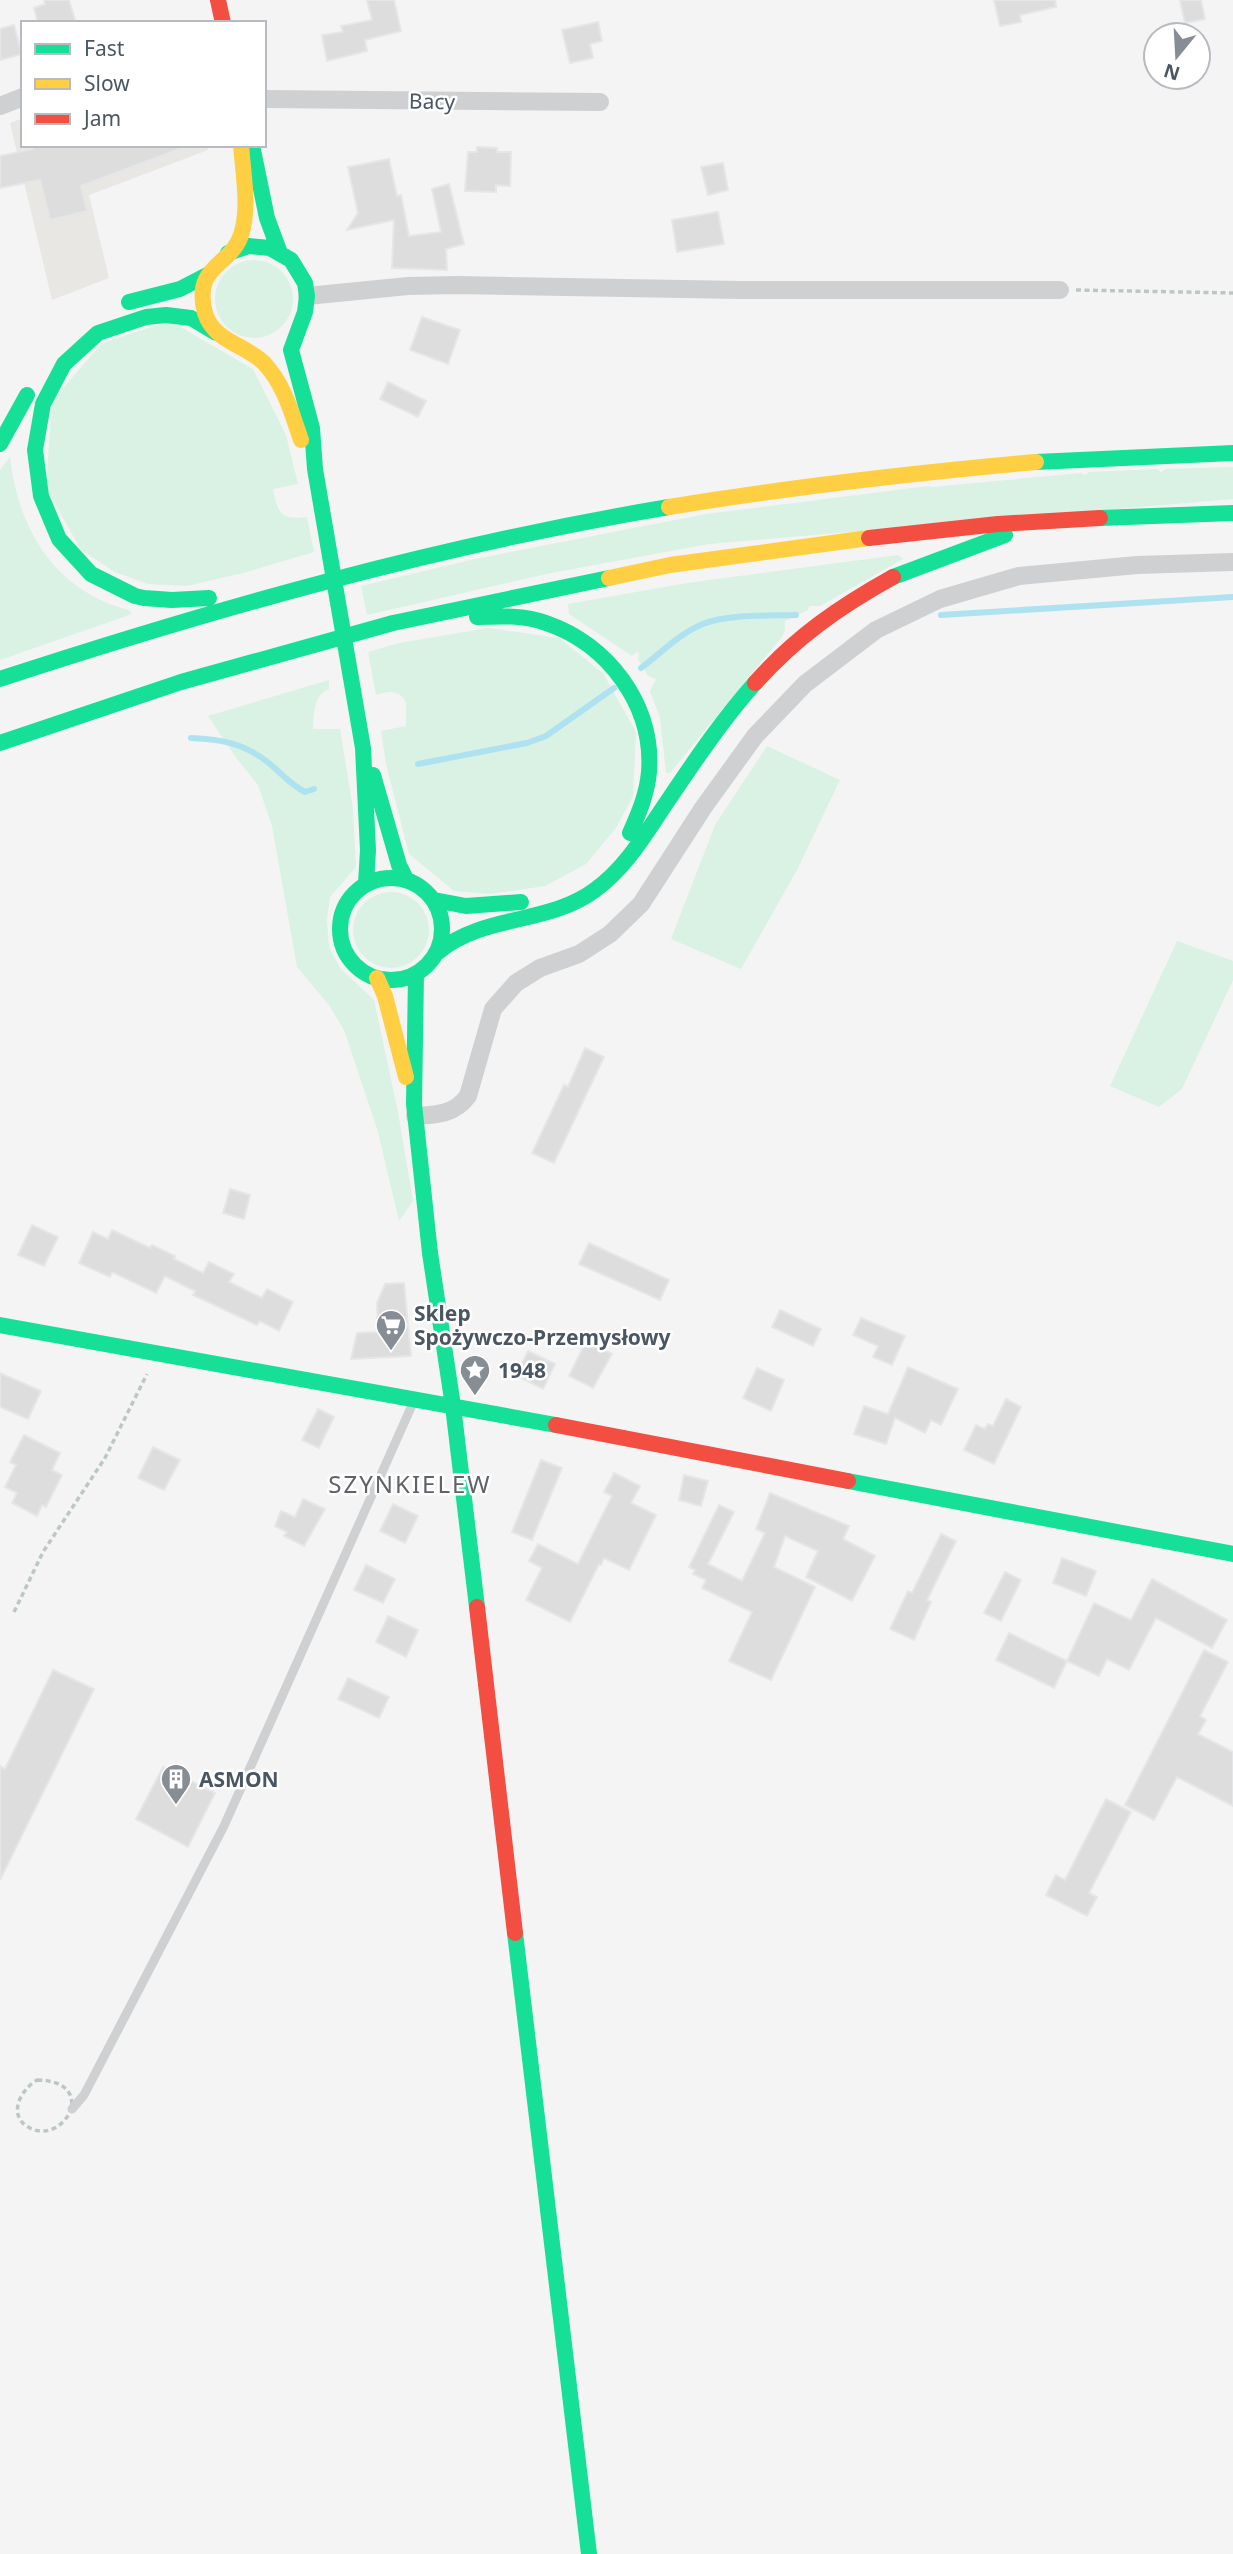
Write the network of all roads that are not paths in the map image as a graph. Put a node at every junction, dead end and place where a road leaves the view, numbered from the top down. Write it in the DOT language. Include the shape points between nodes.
graph roads {
  1 [pos="218,0"];
  2 [pos="221,21"];
  3 [pos="21,98"];
  4 [pos="266,99"];
  5 [pos="600,102"];
  6 [pos="0,106"];
  7 [pos="241,147"];
  8 [pos="253,147"];
  9 [pos="229,253"];
  10 [pos="280,253"];
  11 [pos="209,274"];
  12 [pos="1060,290"];
  13 [pos="307,296"];
  14 [pos="116,307"];
  15 [pos="299,327"];
  16 [pos="216,333"];
  17 [pos="59,346"];
  18 [pos="237,348"];
  19 [pos="45,363"];
  20 [pos="34,383"];
  21 [pos="0,444"];
  22 [pos="1233,453"];
  23 [pos="315,469"];
  24 [pos="1233,513"];
  25 [pos="1060,520"];
  26 [pos="1233,562"];
  27 [pos="270,594"];
  28 [pos="399,622"];
  29 [pos="0,679"];
  30 [pos="0,743"];
  31 [pos="363,748"];
  32 [pos="406,878"];
  33 [pos="366,884"];
  34 [pos="434,900"];
  35 [pos="438,952"];
  36 [pos="416,974"];
  37 [pos="377,978"];
  38 [pos="415,1110"];
  39 [pos="0,1325"];
  40 [pos="414,1401"];
  41 [pos="453,1406"];
  42 [pos="1233,1554"];
  43 [pos="72,2109"];
  44 [pos="589,2554"];
  1 -- 2 [label="main road"];
  3 -- 6 [label="street"];
  4 -- 5 [label="street, Bacy"];
  7 -- 9 [label="main road" via="244,211 240,237"];
  8 -- 10 [label="main road" via="273,240"];
  9 -- 10 [label="main road" via="260,246"];
  9 -- 11 [label="main road"];
  10 -- 13 [label="main road" via="299,271"];
  11 -- 14 [label="main road" via="175,292"];
  11 -- 16 [label="main road" via="203,305"];
  12 -- 13 [label="street" via="457,285"];
  13 -- 15 [label="main road"];
  15 -- 18 [label="main road" via="272,348"];
  15 -- 23 [label="main road" via="291,350 312,428"];
  16 -- 18 [label="main road"];
  16 -- 27 [label="main road" via="195,318 159,316 114,324 86,340 52,375 34,410 27,470 39,513 53,540 96,580 156,600"];
  17 -- 19 [label="main road"];
  18 -- 23 [label="main road" via="267,365"];
  20 -- 21 [label="main road"];
  22 -- 27 [label="main road" via="899,474 680,504 543,529"];
  23 -- 31 [label="main road"];
  24 -- 25 [label="main road"];
  25 -- 28 [label="main road" via="898,534 670,565"];
  25 -- 35 [label="main road" via="1010,533 893,577 803,633 728,712 631,855 609,880 578,901 460,934"];
  26 -- 38 [label="street" via="1019,576 940,599 876,630 805,684 755,736 641,904 610,934 579,954 540,968 516,983 493,1009 468,1096 460,1107 442,1114"];
  27 -- 29 [label="main road"];
  28 -- 30 [label="main road" via="181,682"];
  28 -- 34 [label="main road" via="494,616 547,623 570,632 593,646 626,684 639,706 650,751 645,800 634,826 617,854 578,886 525,902 475,906"];
  31 -- 32 [label="main road"];
  31 -- 33 [label="main road"];
  32 -- 33 [label="main road"];
  32 -- 34 [label="main road"];
  33 -- 37 [label="main road" via="346,905 340,937 355,966"];
  34 -- 35 [label="main road" via="443,924"];
  35 -- 36 [label="main road"];
  36 -- 37 [label="main road" via="402,980"];
  36 -- 38 [label="main road"];
  37 -- 38 [label="main road"];
  38 -- 41 [label="main road"];
  39 -- 40 [label="main road"];
  40 -- 41 [label="main road"];
  40 -- 43 [label="lane" via="224,1826 84,2095"];
  41 -- 42 [label="main road"];
  41 -- 44 [label="main road"];
}
